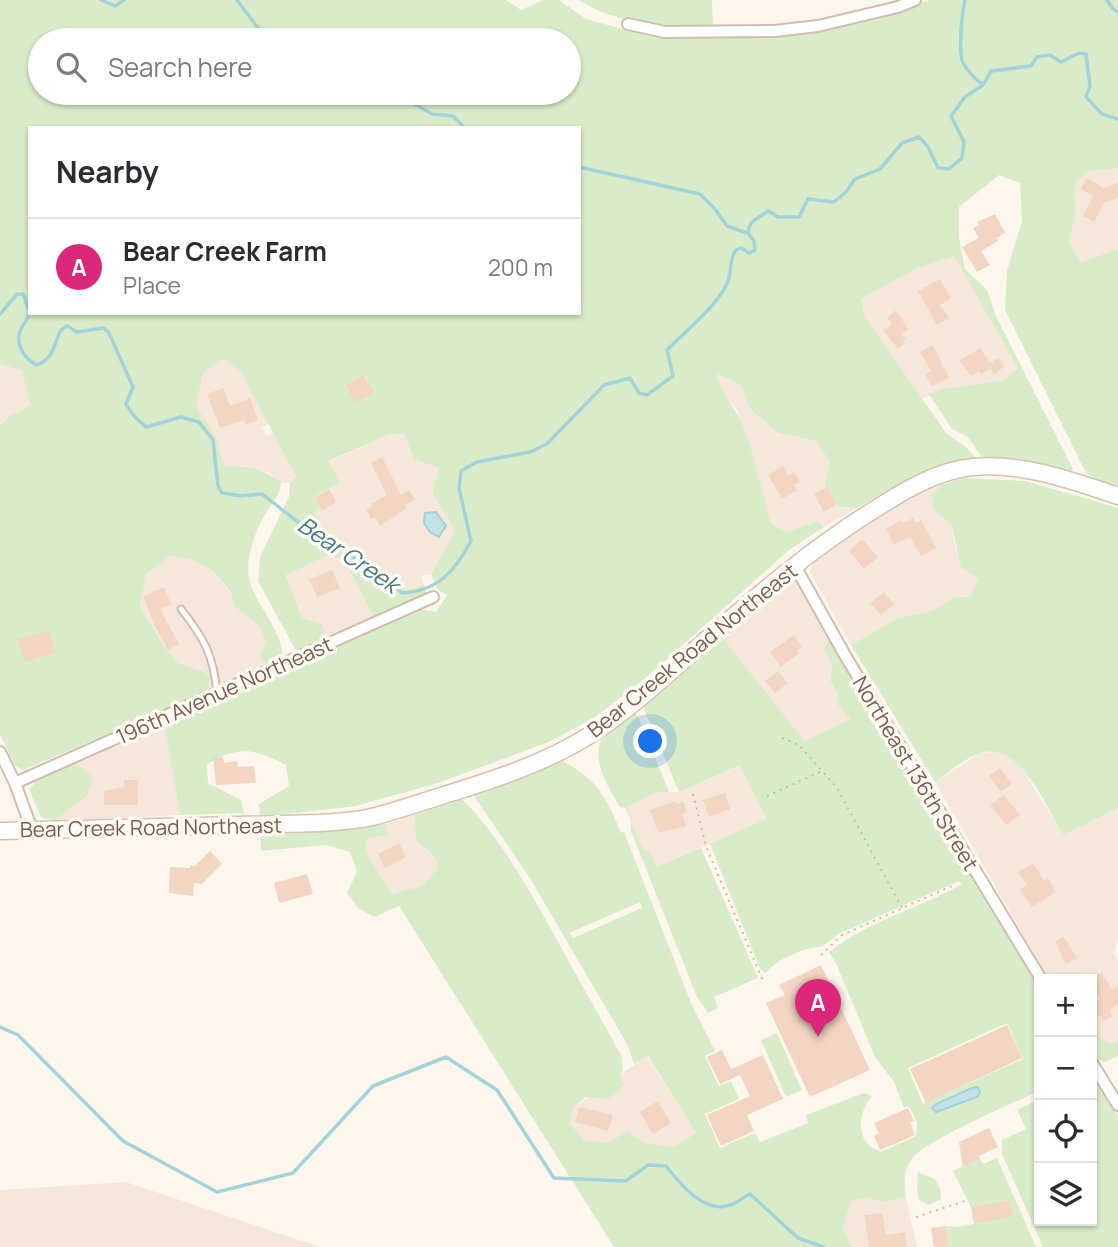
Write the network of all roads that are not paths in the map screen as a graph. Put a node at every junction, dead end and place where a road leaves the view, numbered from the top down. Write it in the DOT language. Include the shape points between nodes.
graph roads {
  1 [pos="915,0"];
  2 [pos="628,24"];
  3 [pos="1118,496"];
  4 [pos="795,566"];
  5 [pos="433,597"];
  6 [pos="181,609"];
  7 [pos="217,694"];
  8 [pos="0,752"];
  9 [pos="15,783"];
  10 [pos="32,830"];
  11 [pos="0,831"];
  12 [pos="1038,974"];
  13 [pos="1097,1071"];
  14 [pos="1118,1105"];
  1 -- 2 [label="street" via="818,26 774,31 665,32"];
  3 -- 4 [label="street, Bear Creek Road Northeast" via="1001,466 972,467 937,476 892,498"];
  4 -- 10 [label="street, Bear Creek Road Northeast" via="602,727 500,777 367,818 306,824"];
  4 -- 12 [label="street, Northeast 136th Street"];
  5 -- 7 [label="street, 196th Avenue Northeast"];
  6 -- 7 [label="lane" via="211,656"];
  7 -- 9 [label="street, 196th Avenue Northeast"];
  8 -- 9 [label="street"];
  9 -- 10 [label="street"];
  10 -- 11 [label="street, Bear Creek Road Northeast"];
  13 -- 14 [label="street"];
}
